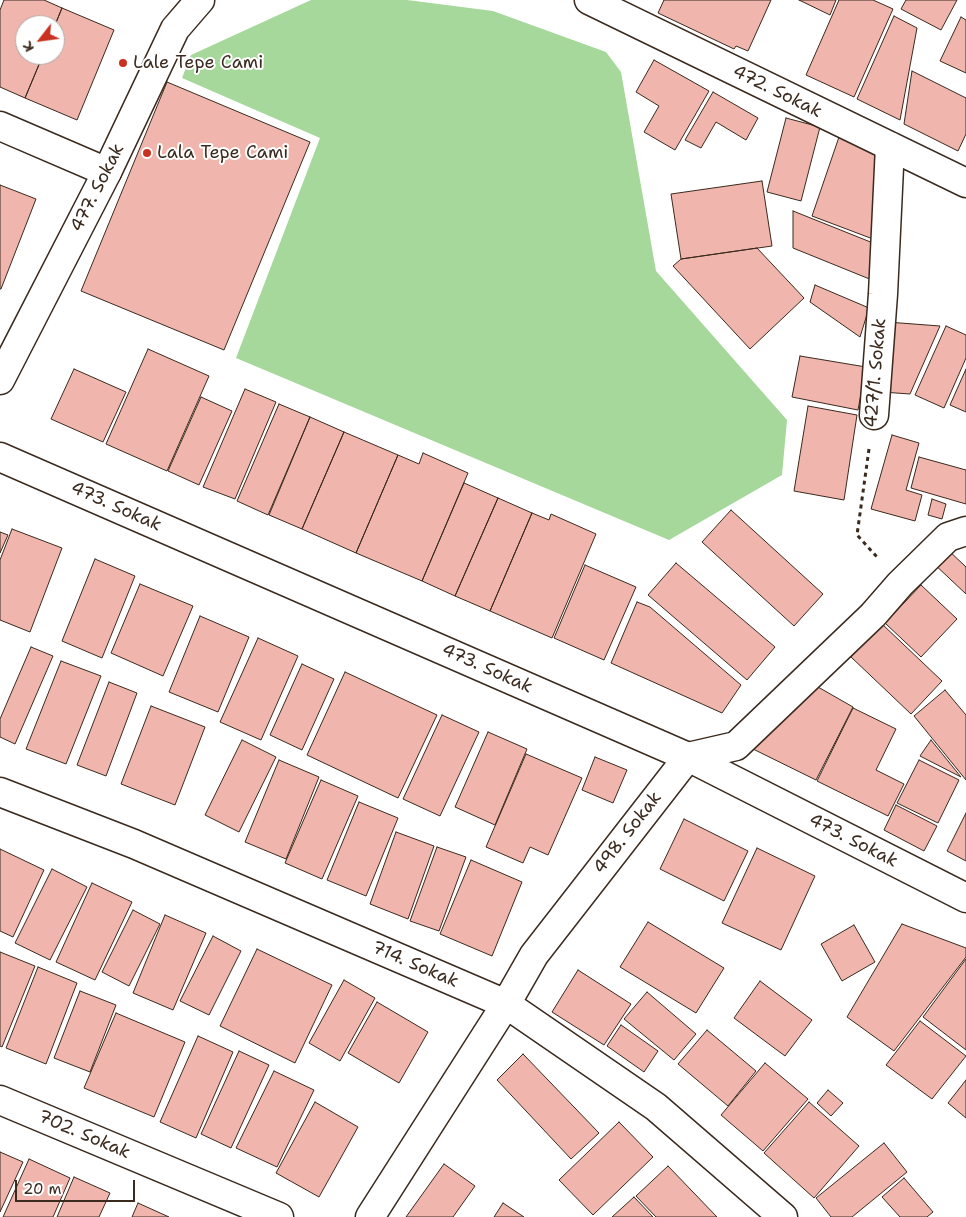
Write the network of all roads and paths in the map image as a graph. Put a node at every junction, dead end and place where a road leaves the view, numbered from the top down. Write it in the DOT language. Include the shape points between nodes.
graph roads {
  1 [pos="200,0"];
  2 [pos="589,0"];
  3 [pos="0,126"];
  4 [pos="890,146"];
  5 [pos="107,172"];
  6 [pos="966,182"];
  7 [pos="0,380"];
  8 [pos="874,414"];
  9 [pos="0,457"];
  10 [pos="966,532"];
  11 [pos="900,584"];
  12 [pos="688,757"];
  13 [pos="0,792"];
  14 [pos="966,898"];
  15 [pos="506,1004"];
  16 [pos="0,1100"];
  17 [pos="279,1217"];
  18 [pos="370,1217"];
  19 [pos="782,1217"];
  1 -- 5 [label="street, 477. Sokak" via="175,29"];
  2 -- 4 [label="street, 472. Sokak"];
  3 -- 5 [label="street"];
  4 -- 6 [label="street, 472. Sokak"];
  4 -- 8 [label="street, 427/1. Sokak"];
  5 -- 7 [label="street, 477. Sokak"];
  8 -- 11 [label="path, 427/1. Sokak" via="857,535"];
  9 -- 12 [label="street, 473. Sokak"];
  10 -- 11 [label="street" via="948,537"];
  11 -- 12 [label="street" via="736,746"];
  12 -- 14 [label="street, 473. Sokak"];
  12 -- 15 [label="street, 498. Sokak" via="534,955"];
  13 -- 15 [label="street, 714. Sokak" via="134,844"];
  15 -- 18 [label="street, 498. Sokak"];
  15 -- 19 [label="street, 714. Sokak" via="656,1107"];
  16 -- 17 [label="street, 702. Sokak"];
}
